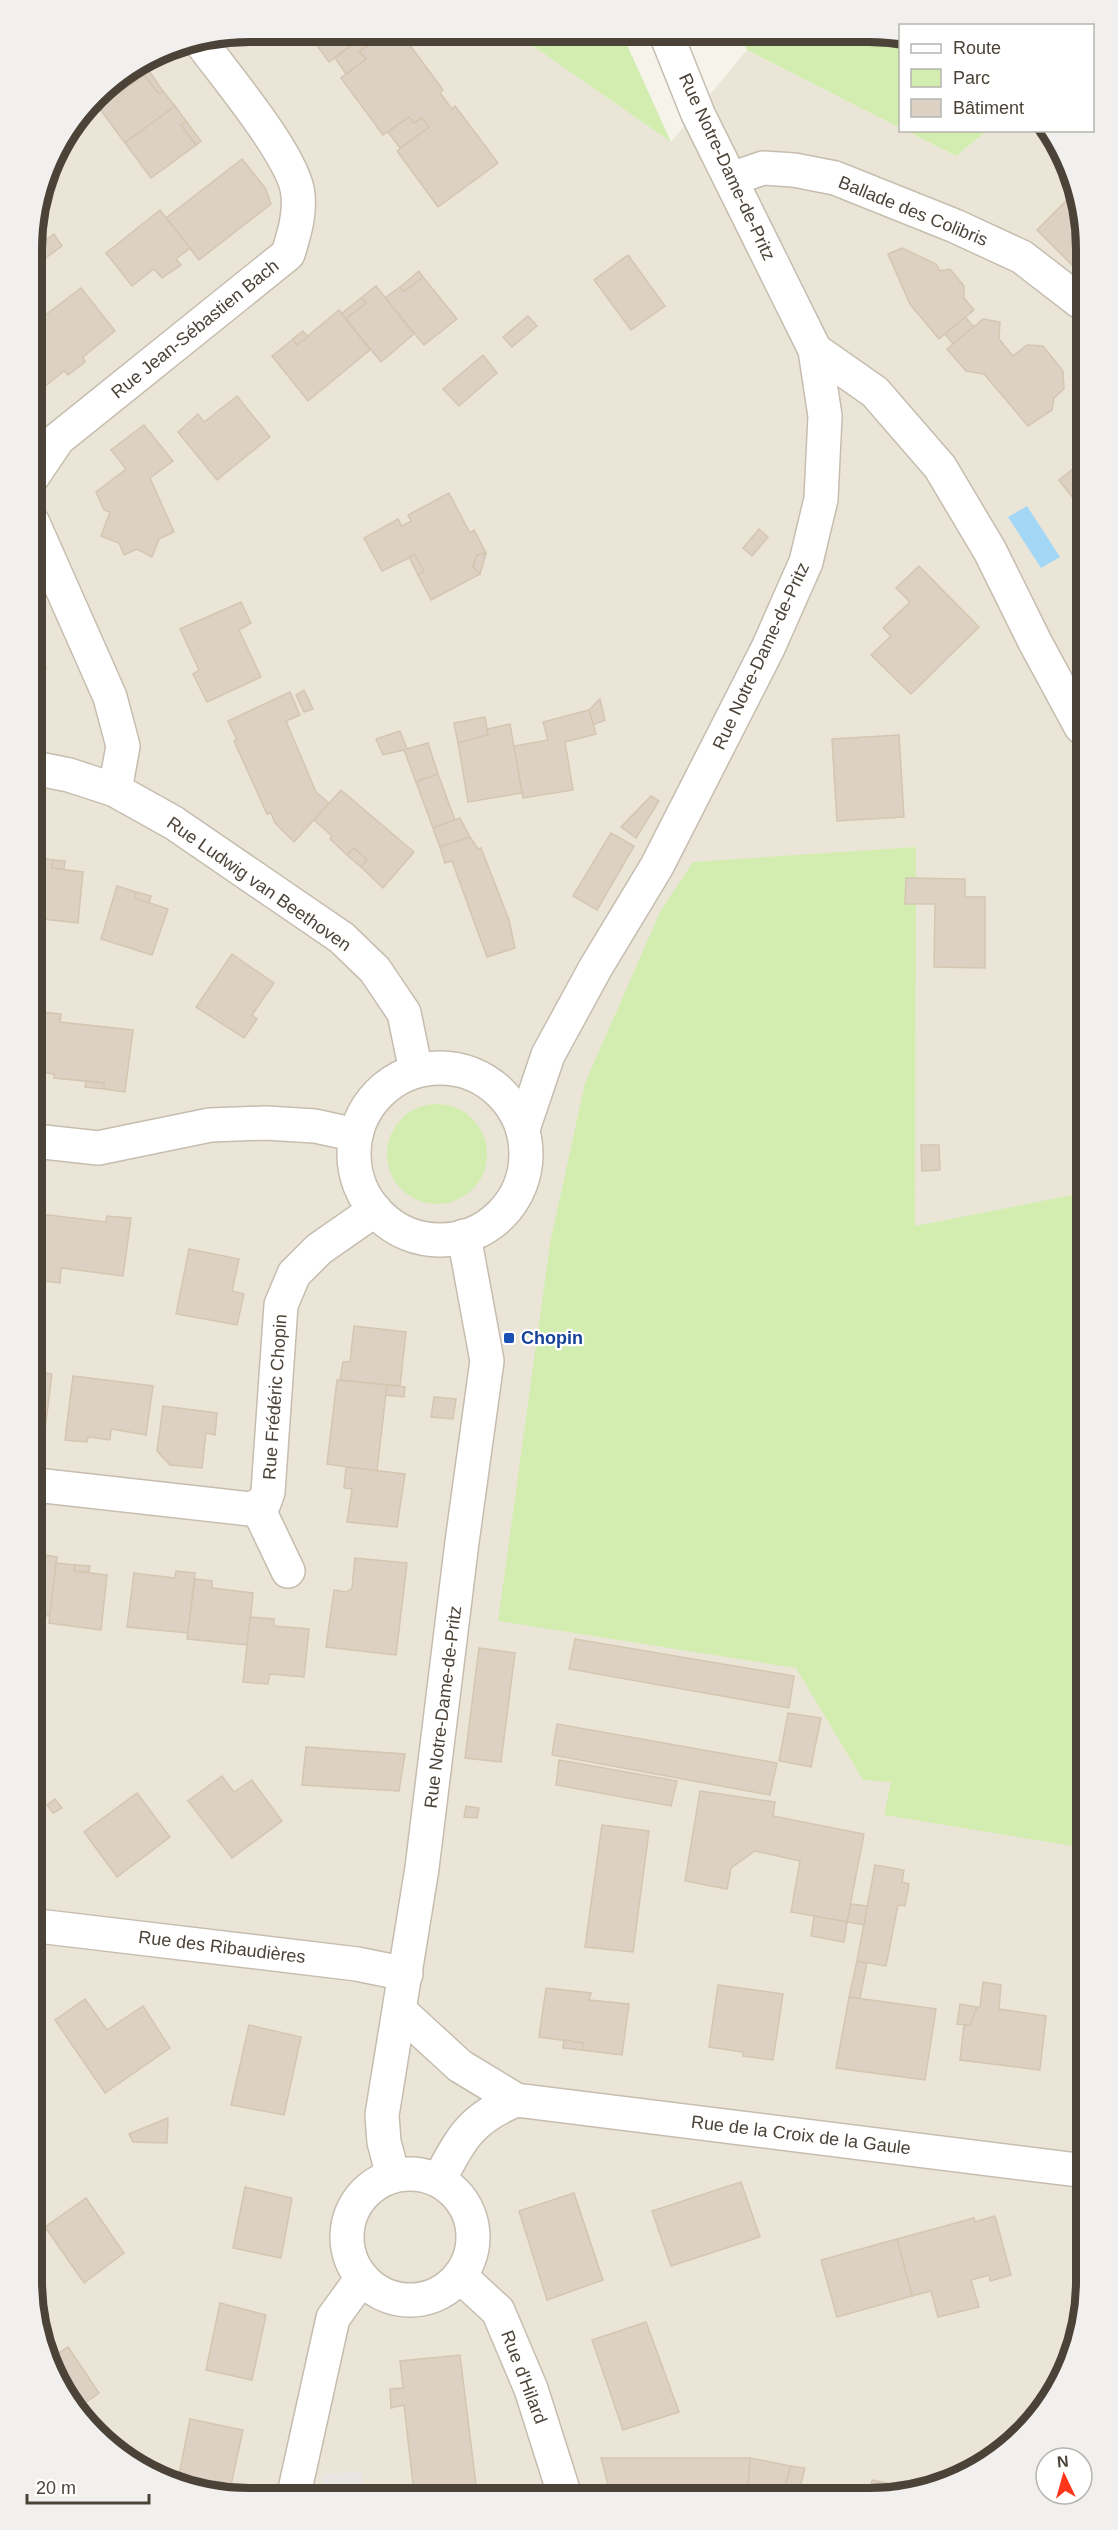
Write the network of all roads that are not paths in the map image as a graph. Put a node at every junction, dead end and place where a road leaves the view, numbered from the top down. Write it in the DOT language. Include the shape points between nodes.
graph roads {
  1 [pos="669,42"];
  2 [pos="204,47"];
  3 [pos="731,179"];
  4 [pos="1076,299"];
  5 [pos="815,350"];
  6 [pos="42,463"];
  7 [pos="42,543"];
  8 [pos="1076,718"];
  9 [pos="42,770"];
  10 [pos="115,790"];
  11 [pos="548,1055"];
  12 [pos="416,1071"];
  13 [pos="491,1084"];
  14 [pos="523,1129"];
  15 [pos="356,1135"];
  16 [pos="42,1142"];
  17 [pos="375,1210"];
  18 [pos="464,1236"];
  19 [pos="42,1486"];
  20 [pos="257,1506"];
  21 [pos="288,1571"];
  22 [pos="42,1926"];
  23 [pos="406,1974"];
  24 [pos="400,2011"];
  25 [pos="516,2100"];
  26 [pos="1076,2170"];
  27 [pos="393,2176"];
  28 [pos="439,2180"];
  29 [pos="460,2276"];
  30 [pos="362,2278"];
  31 [pos="295,2488"];
  32 [pos="562,2488"];
  1 -- 3 [label="street, Rue Notre-Dame-de-Pritz" via="698,114"];
  2 -- 6 [label="street, Rue Jean-Sébastien Bach" via="286,160 298,193 298,219 288,254 58,439"];
  3 -- 4 [label="street, Ballade des Colibris" via="764,168 835,178 1022,257"];
  3 -- 5 [label="street, Rue Notre-Dame-de-Pritz"];
  5 -- 8 [label="street" via="875,392 939,467 990,551"];
  5 -- 11 [label="street, Rue Notre-Dame-de-Pritz" via="825,416 821,500 807,562 663,856"];
  7 -- 10 [label="street" via="111,696 123,746"];
  9 -- 10 [label="street, Rue Ludwig van Beethoven"];
  10 -- 12 [label="street, Rue Ludwig van Beethoven" via="174,823 342,938 375,970 404,1013"];
  11 -- 13 [label="street"];
  11 -- 14 [label="street, Rue Notre-Dame-de-Pritz"];
  12 -- 13 [label="street, Rue Notre-Dame-de-Pritz" via="442,1068 468,1072"];
  12 -- 15 [label="street, Rue Notre-Dame-de-Pritz" via="377,1094"];
  13 -- 14 [label="street, Rue Notre-Dame-de-Pritz" via="511,1104"];
  14 -- 18 [label="street, Rue Notre-Dame-de-Pritz" via="526,1156 521,1183 508,1206 489,1225"];
  15 -- 16 [label="street" via="315,1126 266,1123 210,1125 98,1148"];
  15 -- 17 [label="street, Rue Notre-Dame-de-Pritz" via="354,1161 361,1187"];
  17 -- 18 [label="street, Rue Notre-Dame-de-Pritz" via="393,1226 416,1236 440,1240"];
  17 -- 20 [label="street, Rue Frédéric Chopin" via="319,1249 294,1274 281,1305 268,1492 264,1503"];
  18 -- 23 [label="street, Rue Notre-Dame-de-Pritz" via="487,1361"];
  19 -- 20 [label="street" via="250,1509"];
  20 -- 21 [label="street"];
  22 -- 23 [label="street, Rue des Ribaudières"];
  23 -- 24 [label="street, Rue Notre-Dame-de-Pritz"];
  24 -- 25 [label="street, Rue de la Croix de la Gaule" via="460,2066"];
  24 -- 27 [label="street, Rue Notre-Dame-de-Pritz" via="382,2115"];
  25 -- 26 [label="street, Rue de la Croix de la Gaule"];
  25 -- 28 [label="street" via="492,2110 462,2137"];
  27 -- 28 [label="street" via="424,2175"];
  27 -- 30 [label="street" via="374,2185 359,2199 350,2218 347,2239 351,2259"];
  28 -- 29 [label="street" via="454,2191 472,2223 469,2259"];
  29 -- 30 [label="street" via="430,2296 411,2300 393,2298"];
  29 -- 32 [label="street, Rue d'Hilard" via="498,2311 531,2389"];
  30 -- 31 [label="street" via="333,2318"];
}
